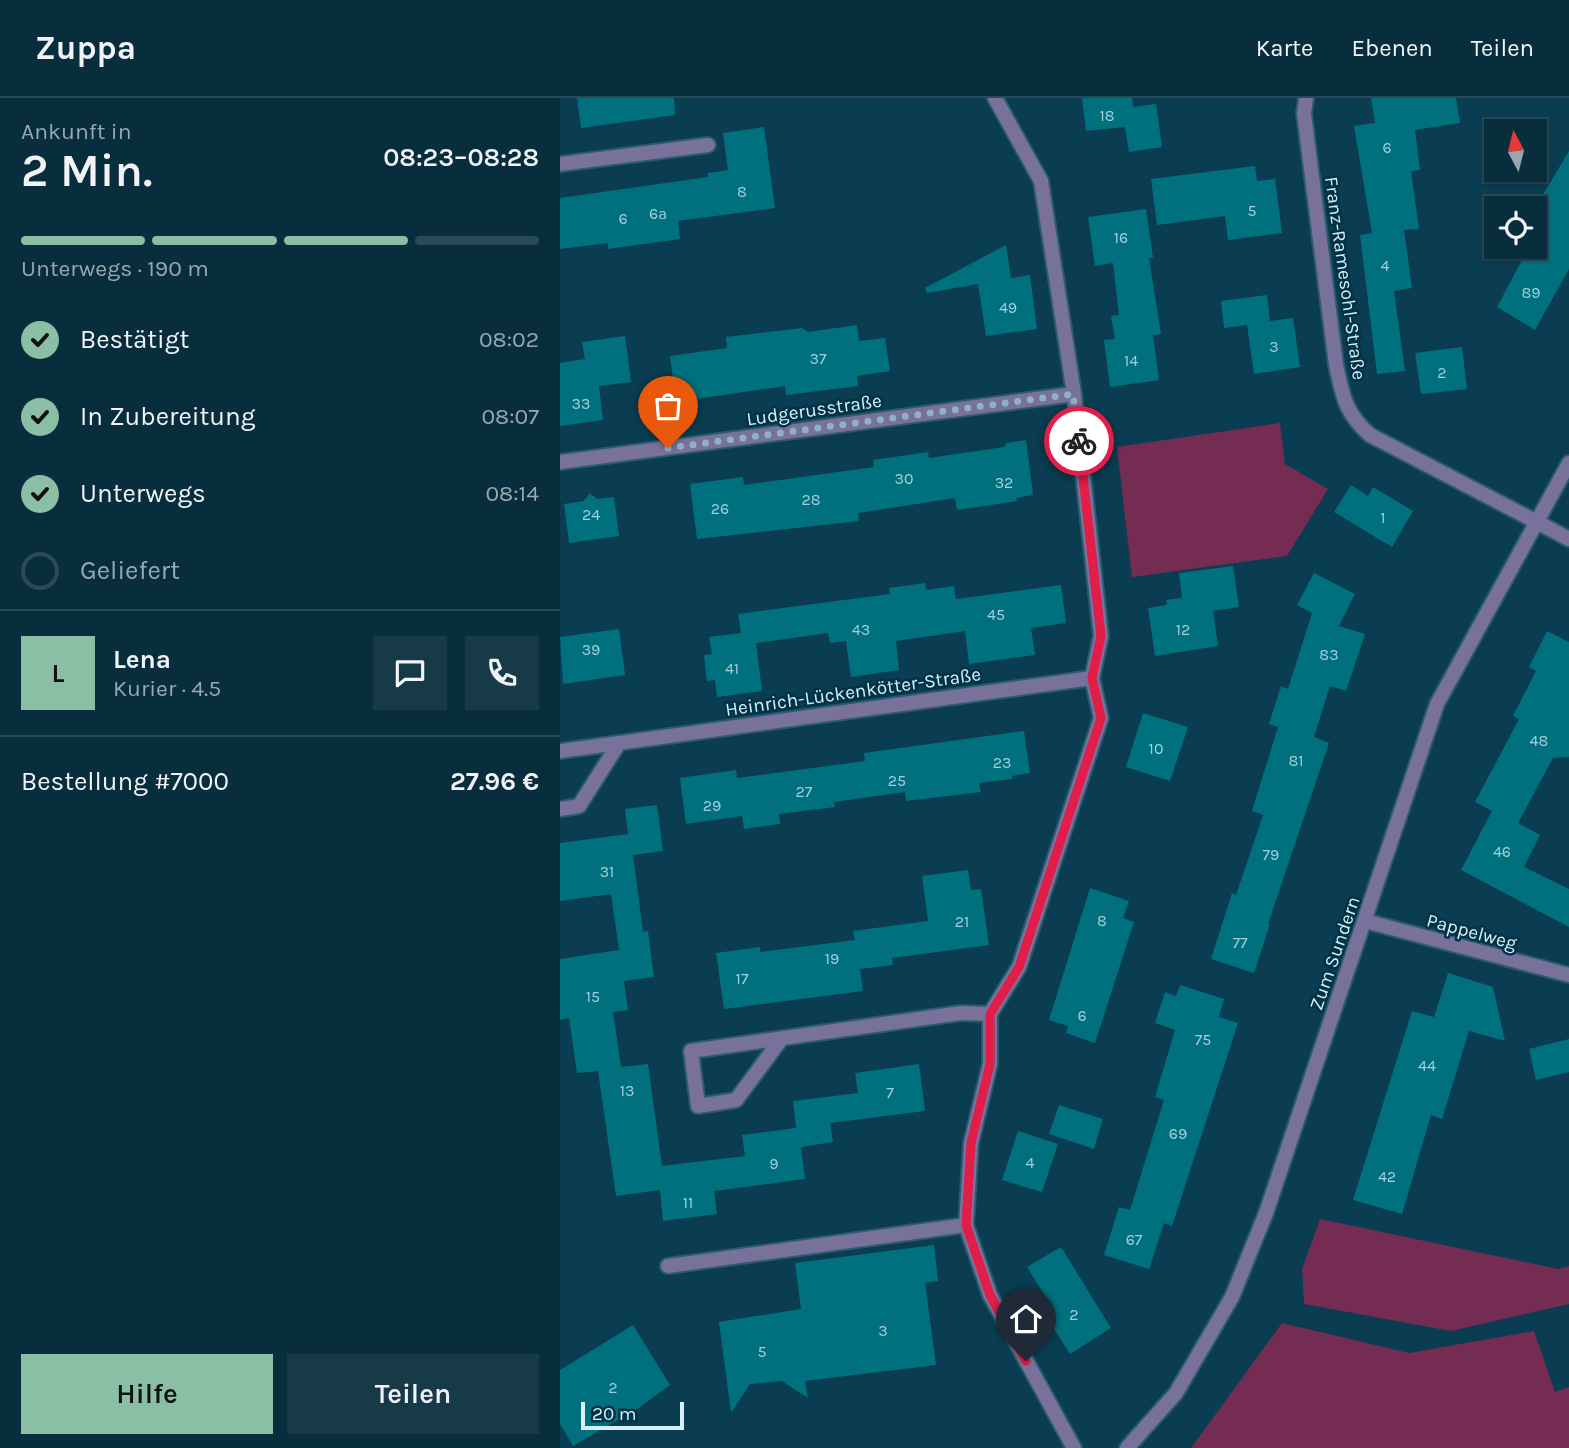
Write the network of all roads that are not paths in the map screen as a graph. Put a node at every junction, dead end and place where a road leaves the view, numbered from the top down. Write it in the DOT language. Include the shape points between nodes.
graph roads {
  1 [pos="995,98"];
  2 [pos="1306,98"];
  3 [pos="708,145"];
  4 [pos="560,163"];
  5 [pos="1073,394"];
  6 [pos="560,462"];
  7 [pos="1569,463"];
  8 [pos="1535,521"];
  9 [pos="1569,539"];
  10 [pos="1092,678"];
  11 [pos="619,743"];
  12 [pos="560,751"];
  13 [pos="560,809"];
  14 [pos="1365,922"];
  15 [pos="1569,975"];
  16 [pos="990,1014"];
  17 [pos="782,1038"];
  18 [pos="966,1225"];
  19 [pos="667,1266"];
  20 [pos="1074,1448"];
  21 [pos="1127,1448"];
  1 -- 5 [label="street" via="1041,181"];
  2 -- 8 [label="street, Franz-Ramesohl-Straße" via="1304,114 1336,365 1353,421 1370,435"];
  3 -- 4 [label="street"];
  5 -- 6 [label="street, Ludgerusstraße"];
  5 -- 10 [label="street" via="1101,636"];
  7 -- 8 [label="street, Zum Sundern"];
  8 -- 9 [label="street, Franz-Ramesohl-Straße"];
  8 -- 14 [label="street, Zum Sundern" via="1437,704"];
  10 -- 11 [label="street, Heinrich-Lückenkötter-Straße"];
  10 -- 16 [label="street" via="1101,718 1019,967"];
  11 -- 12 [label="street, Heinrich-Lückenkötter-Straße"];
  11 -- 13 [label="street" via="579,806"];
  14 -- 15 [label="street, Pappelweg"];
  14 -- 21 [label="street, Zum Sundern" via="1266,1213 1232,1297 1176,1393"];
  16 -- 17 [label="street" via="961,1013"];
  16 -- 18 [label="street" via="990,1064 971,1143"];
  17 -- 17 [label="street" via="691,1051 698,1106 736,1100"];
  18 -- 19 [label="street"];
  18 -- 20 [label="street" via="990,1295"];
}
